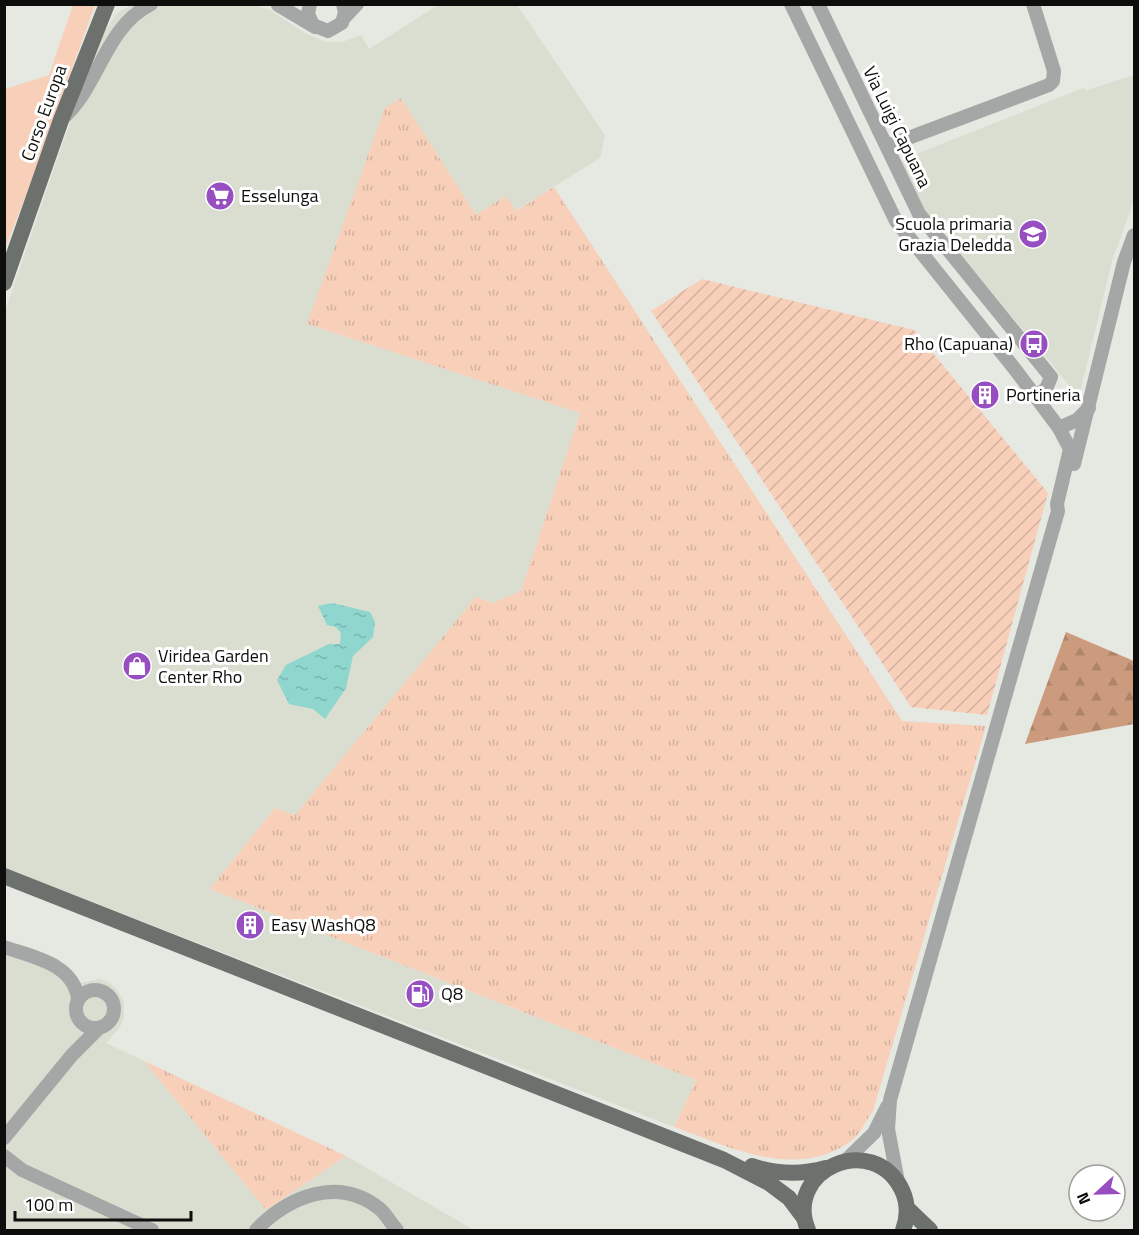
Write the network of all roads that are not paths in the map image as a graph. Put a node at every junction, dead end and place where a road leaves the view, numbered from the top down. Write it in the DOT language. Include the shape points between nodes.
graph roads {
  1 [pos="107,4"];
  2 [pos="117,4"];
  3 [pos="151,4"];
  4 [pos="297,4"];
  5 [pos="310,4"];
  6 [pos="357,4"];
  7 [pos="791,4"];
  8 [pos="818,4"];
  9 [pos="1033,4"];
  10 [pos="278,5"];
  11 [pos="343,11"];
  12 [pos="99,26"];
  13 [pos="318,29"];
  14 [pos="61,120"];
  15 [pos="887,146"];
  16 [pos="1134,235"];
  17 [pos="4,283"];
  18 [pos="1035,396"];
  19 [pos="1090,406"];
  20 [pos="1059,428"];
  21 [pos="1058,511"];
  22 [pos="4,876"];
  23 [pos="4,947"];
  24 [pos="78,999"];
  25 [pos="78,1017"];
  26 [pos="99,1028"];
  27 [pos="72,1055"];
  28 [pos="890,1100"];
  29 [pos="4,1138"];
  30 [pos="4,1156"];
  31 [pos="724,1161"];
  32 [pos="845,1161"];
  33 [pos="829,1167"];
  34 [pos="898,1182"];
  35 [pos="907,1208"];
  36 [pos="806,1224"];
  37 [pos="152,1230"];
  38 [pos="256,1230"];
  39 [pos="397,1230"];
  40 [pos="903,1230"];
  41 [pos="930,1230"];
  1 -- 12 [label="main road, Corso Europa"];
  2 -- 12 [label="main road, Corso Europa"];
  3 -- 14 [label="street" via="124,24 77,106"];
  4 -- 10 [label="street"];
  5 -- 13 [label="street" via="310,20"];
  6 -- 11 [label="street"];
  7 -- 18 [label="street" via="896,221"];
  8 -- 15 [label="street, Via Luigi Capuana"];
  9 -- 15 [label="street" via="1054,70 1049,85"];
  10 -- 13 [label="street"];
  11 -- 13 [label="street" via="333,30"];
  12 -- 14 [label="main road, Corso Europa"];
  14 -- 17 [label="main road, Corso Europa"];
  15 -- 18 [label="street, Via Luigi Capuana" via="919,214 1051,377 1046,389"];
  16 -- 19 [label="street"];
  18 -- 20 [label="street"];
  19 -- 20 [label="street"];
  19 -- 21 [label="street" via="1063,506"];
  20 -- 21 [label="street" via="1070,452"];
  21 -- 28 [label="street"];
  22 -- 31 [label="main road"];
  23 -- 24 [label="street" via="65,972"];
  24 -- 25 [label="street"];
  24 -- 26 [label="street" via="94,990 110,997 114,1016"];
  25 -- 26 [label="street" via="86,1026"];
  25 -- 27 [label="street" via="80,1038"];
  26 -- 27 [label="street"];
  27 -- 29 [label="street"];
  28 -- 32 [label="street" via="874,1133"];
  28 -- 34 [label="street" via="888,1129"];
  30 -- 37 [label="street" via="22,1170"];
  31 -- 33 [label="main road" via="782,1173"];
  31 -- 36 [label="main road" via="769,1183 789,1198"];
  32 -- 33 [label="main road"];
  32 -- 34 [label="main road" via="874,1163"];
  33 -- 36 [label="main road" via="810,1186 805,1203"];
  34 -- 35 [label="main road"];
  35 -- 40 [label="main road"];
  35 -- 41 [label="main road"];
  38 -- 39 [label="street" via="271,1215 303,1196 339,1191 380,1209"];
}
